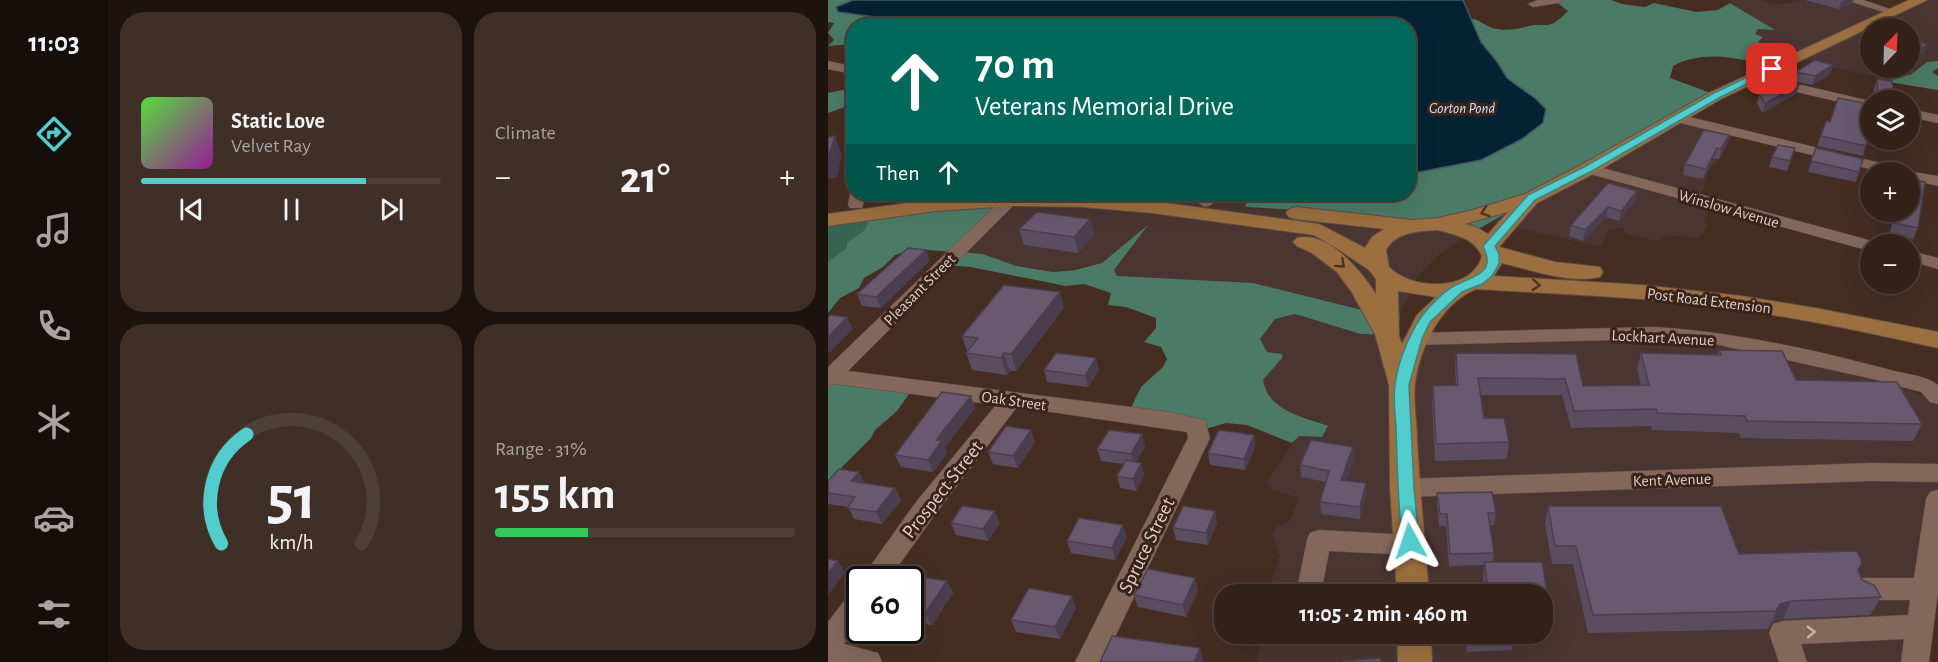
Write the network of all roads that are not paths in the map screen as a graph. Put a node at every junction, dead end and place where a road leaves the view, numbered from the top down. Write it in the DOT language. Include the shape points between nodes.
graph roads {
  1 [pos="1558,0"];
  2 [pos="1851,0"];
  3 [pos="1920,0"];
  4 [pos="1533,4"];
  5 [pos="1893,12"];
  6 [pos="828,66"];
  7 [pos="846,69"];
  8 [pos="1754,78"];
  9 [pos="1860,103"];
  10 [pos="1920,115"];
  11 [pos="1677,118"];
  12 [pos="1938,119"];
  13 [pos="1860,163"];
  14 [pos="1588,169"];
  15 [pos="1920,177"];
  16 [pos="1938,181"];
  17 [pos="1532,198"];
  18 [pos="852,201"];
  19 [pos="995,201"];
  20 [pos="1009,201"];
  21 [pos="1082,201"];
  22 [pos="1208,203"];
  23 [pos="828,210"];
  24 [pos="828,220"];
  25 [pos="1438,224"];
  26 [pos="1416,225"];
  27 [pos="1860,243"];
  28 [pos="1491,250"];
  29 [pos="1920,259"];
  30 [pos="1938,264"];
  31 [pos="1382,272"];
  32 [pos="1467,285"];
  33 [pos="1938,324"];
  34 [pos="1387,336"];
  35 [pos="1415,339"];
  36 [pos="1938,340"];
  37 [pos="830,378"];
  38 [pos="1402,385"];
  39 [pos="1938,397"];
  40 [pos="1011,400"];
  41 [pos="1197,426"];
  42 [pos="1938,473"];
  43 [pos="1405,488"];
  44 [pos="1938,499"];
  45 [pos="1411,546"];
  46 [pos="883,566"];
  47 [pos="1310,584"];
  48 [pos="1413,584"];
  49 [pos="1864,589"];
  50 [pos="1925,589"];
  51 [pos="846,619"];
  52 [pos="1920,626"];
  53 [pos="828,644"];
  54 [pos="1414,644"];
  55 [pos="828,654"];
  56 [pos="868,662"];
  57 [pos="1089,662"];
  58 [pos="1415,662"];
  59 [pos="1793,662"];
  60 [pos="1915,662"];
  1 -- 4 [label="street"];
  2 -- 5 [label="street"];
  3 -- 5 [label="main road"];
  5 -- 8 [label="main road"];
  6 -- 7 [label="street"];
  8 -- 9 [label="street"];
  8 -- 11 [label="main road"];
  10 -- 12 [label="street"];
  11 -- 13 [label="street"];
  11 -- 14 [label="main road"];
  14 -- 17 [label="main road"];
  14 -- 27 [label="street, Winslow Avenue"];
  15 -- 16 [label="street"];
  17 -- 25 [label="main road, one-way"];
  17 -- 28 [label="main road"];
  18 -- 23 [label="main road"];
  19 -- 24 [label="main road"];
  20 -- 37 [label="street, Pleasant Street"];
  21 -- 22 [label="main road" via="1152,207"];
  22 -- 26 [label="main road"];
  22 -- 31 [label="main road, Post Road Extension" via="1319,230 1349,246"];
  22 -- 34 [label="main road, one-way" via="1333,257 1355,277"];
  25 -- 26 [label="main road"];
  25 -- 28 [label="main road, Post Road Extension" via="1468,231"];
  26 -- 31 [label="main road" via="1399,229 1377,245 1374,255"];
  28 -- 32 [label="main road" via="1493,264 1488,273"];
  28 -- 33 [label="main road, Post Road Extension" via="1555,269 1766,290"];
  29 -- 30 [label="street"];
  31 -- 32 [label="main road, Post Road Extension" via="1401,285 1419,290"];
  31 -- 34 [label="main road"];
  32 -- 35 [label="main road" via="1425,320"];
  32 -- 36 [label="main road, Post Road Extension, one-way" via="1608,288 1741,303"];
  34 -- 38 [label="main road"];
  35 -- 38 [label="main road"];
  35 -- 39 [label="street, Lockhart Avenue" via="1654,333 1709,337 1873,372 1928,387"];
  37 -- 40 [label="street, Oak Street"];
  38 -- 43 [label="main road"];
  40 -- 41 [label="street, Oak Street"];
  40 -- 46 [label="street, Prospect Street"];
  41 -- 57 [label="street, Spruce Street" via="1198,438"];
  42 -- 43 [label="street, Kent Avenue"];
  43 -- 45 [label="main road"];
  44 -- 50 [label="street"];
  45 -- 47 [label="street" via="1319,540"];
  45 -- 48 [label="main road"];
  49 -- 50 [label="street"];
  50 -- 52 [label="street"];
  51 -- 53 [label="street"];
  59 -- 52 [label="street, one-way" via="1783,633"];
  52 -- 60 [label="street"];
  54 -- 58 [label="main road"];
  55 -- 56 [label="street"];
}
